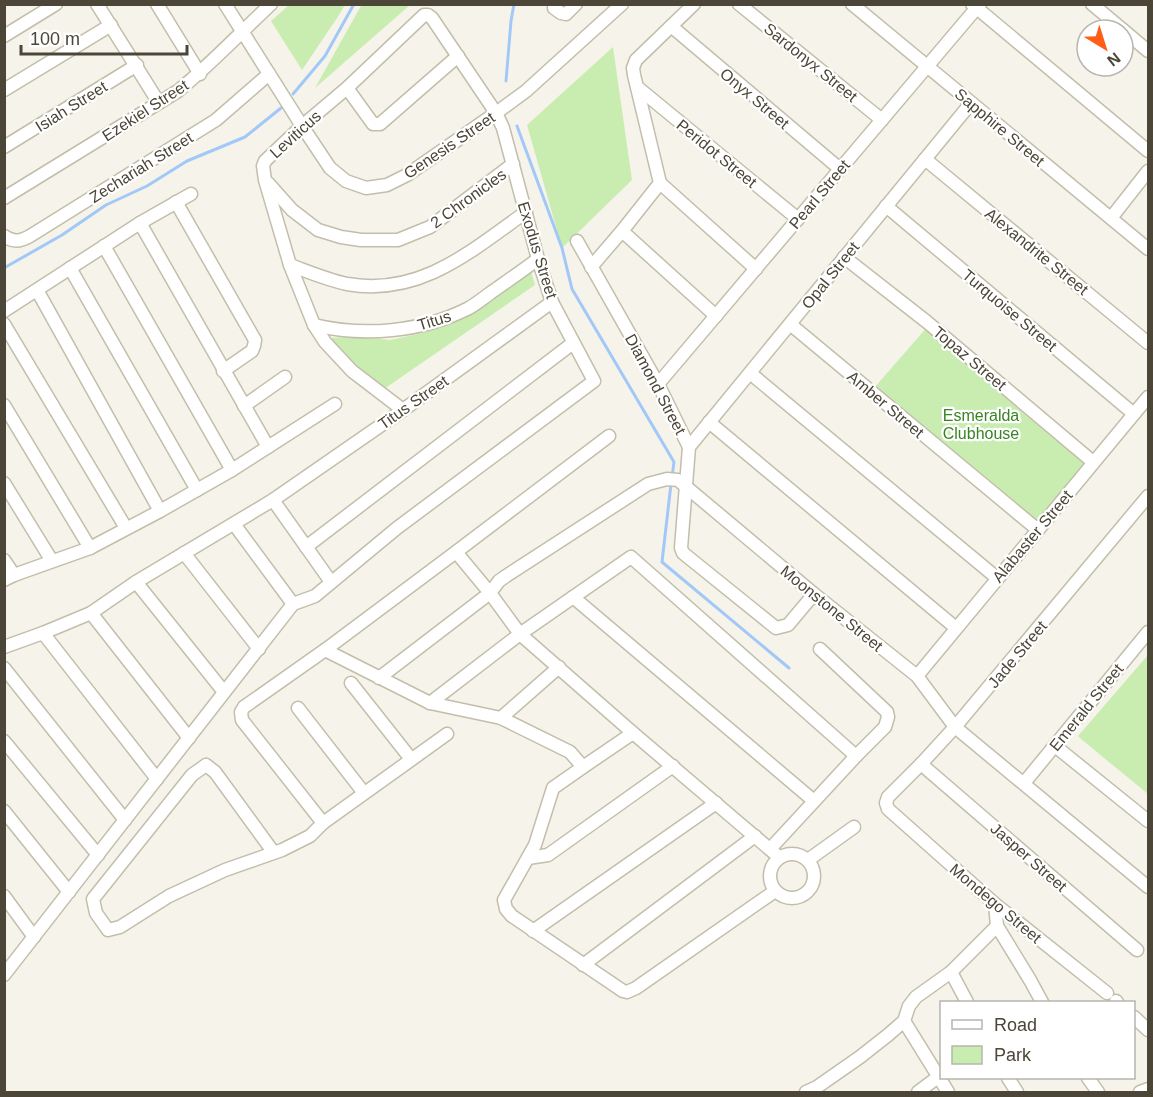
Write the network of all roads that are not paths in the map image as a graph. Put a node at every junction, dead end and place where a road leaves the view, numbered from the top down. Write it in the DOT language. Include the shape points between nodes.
graph roads {
  1 [pos="56,4"];
  2 [pos="98,4"];
  3 [pos="157,4"];
  4 [pos="225,4"];
  5 [pos="271,4"];
  6 [pos="554,4"];
  7 [pos="576,4"];
  8 [pos="622,4"];
  9 [pos="694,4"];
  10 [pos="740,4"];
  11 [pos="852,4"];
  12 [pos="1092,4"];
  13 [pos="976,6"];
  14 [pos="1109,18"];
  15 [pos="111,25"];
  16 [pos="671,26"];
  17 [pos="242,31"];
  18 [pos="4,36"];
  19 [pos="1135,40"];
  20 [pos="1149,51"];
  21 [pos="458,56"];
  22 [pos="136,65"];
  23 [pos="927,67"];
  24 [pos="200,74"];
  25 [pos="268,74"];
  26 [pos="637,87"];
  27 [pos="347,88"];
  28 [pos="4,90"];
  29 [pos="971,102"];
  30 [pos="159,103"];
  31 [pos="496,113"];
  32 [pos="882,120"];
  33 [pos="302,126"];
  34 [pos="4,147"];
  35 [pos="1149,151"];
  36 [pos="925,159"];
  37 [pos="513,164"];
  38 [pos="840,170"];
  39 [pos="1149,171"];
  40 [pos="265,180"];
  41 [pos="660,183"];
  42 [pos="191,194"];
  43 [pos="4,198"];
  44 [pos="176,202"];
  45 [pos="886,206"];
  46 [pos="526,212"];
  47 [pos="1111,218"];
  48 [pos="798,219"];
  49 [pos="140,223"];
  50 [pos="622,231"];
  51 [pos="4,236"];
  52 [pos="577,241"];
  53 [pos="104,246"];
  54 [pos="1149,249"];
  55 [pos="844,257"];
  56 [pos="538,259"];
  57 [pos="290,266"];
  58 [pos="591,267"];
  59 [pos="69,268"];
  60 [pos="756,268"];
  61 [pos="37,290"];
  62 [pos="552,302"];
  63 [pos="4,311"];
  64 [pos="716,316"];
  65 [pos="4,324"];
  66 [pos="790,324"];
  67 [pos="314,325"];
  68 [pos="573,343"];
  69 [pos="1149,343"];
  70 [pos="223,371"];
  71 [pos="750,373"];
  72 [pos="285,377"];
  73 [pos="658,384"];
  74 [pos="1149,397"];
  75 [pos="335,404"];
  76 [pos="4,405"];
  77 [pos="244,406"];
  78 [pos="403,410"];
  79 [pos="1134,414"];
  80 [pos="709,422"];
  81 [pos="609,436"];
  82 [pos="268,447"];
  83 [pos="689,447"];
  84 [pos="1093,462"];
  85 [pos="232,470"];
  86 [pos="4,483"];
  87 [pos="686,487"];
  88 [pos="197,490"];
  89 [pos="1149,496"];
  90 [pos="273,500"];
  91 [pos="160,511"];
  92 [pos="234,524"];
  93 [pos="126,528"];
  94 [pos="1038,530"];
  95 [pos="306,547"];
  96 [pos="90,548"];
  97 [pos="184,552"];
  98 [pos="456,552"];
  99 [pos="4,560"];
  100 [pos="52,561"];
  101 [pos="9,577"];
  102 [pos="998,578"];
  103 [pos="136,582"];
  104 [pos="331,582"];
  105 [pos="490,593"];
  106 [pos="814,594"];
  107 [pos="573,597"];
  108 [pos="293,604"];
  109 [pos="91,613"];
  110 [pos="956,628"];
  111 [pos="1149,632"];
  112 [pos="43,633"];
  113 [pos="520,633"];
  114 [pos="4,647"];
  115 [pos="258,649"];
  116 [pos="820,649"];
  117 [pos="325,650"];
  118 [pos="559,667"];
  119 [pos="4,668"];
  120 [pos="917,676"];
  121 [pos="379,678"];
  122 [pos="351,683"];
  123 [pos="224,693"];
  124 [pos="430,703"];
  125 [pos="298,708"];
  126 [pos="501,718"];
  127 [pos="956,727"];
  128 [pos="633,733"];
  129 [pos="447,734"];
  130 [pos="189,738"];
  131 [pos="4,741"];
  132 [pos="1055,746"];
  133 [pos="856,756"];
  134 [pos="411,759"];
  135 [pos="921,764"];
  136 [pos="672,766"];
  137 [pos="583,767"];
  138 [pos="157,779"];
  139 [pos="1024,783"];
  140 [pos="364,793"];
  141 [pos="814,801"];
  142 [pos="716,803"];
  143 [pos="888,809"];
  144 [pos="4,811"];
  145 [pos="124,820"];
  146 [pos="1149,821"];
  147 [pos="323,823"];
  148 [pos="854,827"];
  149 [pos="755,836"];
  150 [pos="770,849"];
  151 [pos="274,853"];
  152 [pos="98,855"];
  153 [pos="528,858"];
  154 [pos="779,858"];
  155 [pos="808,861"];
  156 [pos="1149,887"];
  157 [pos="775,891"];
  158 [pos="69,892"];
  159 [pos="5,899"];
  160 [pos="995,904"];
  161 [pos="997,926"];
  162 [pos="533,931"];
  163 [pos="34,937"];
  164 [pos="1137,950"];
  165 [pos="583,964"];
  166 [pos="951,972"];
  167 [pos="4,975"];
  168 [pos="1113,999"];
  169 [pos="966,1001"];
  170 [pos="1041,1001"];
  171 [pos="1135,1018"];
  172 [pos="904,1021"];
  173 [pos="1149,1030"];
  174 [pos="938,1077"];
  175 [pos="1009,1079"];
  176 [pos="1089,1079"];
  177 [pos="1149,1089"];
  178 [pos="806,1092"];
  179 [pos="918,1092"];
  180 [pos="948,1092"];
  181 [pos="1017,1092"];
  182 [pos="1098,1092"];
  183 [pos="1140,1092"];
  1 -- 18 [label="street"];
  2 -- 15 [label="street"];
  3 -- 24 [label="street"];
  4 -- 17 [label="street, Genesis Street"];
  5 -- 17 [label="street, Ezekiel Street"];
  6 -- 7 [label="street" via="554,8 566,14"];
  8 -- 31 [label="street, Genesis Street"];
  9 -- 16 [label="street"];
  10 -- 32 [label="street, Sardonyx Street"];
  11 -- 23 [label="street, Sapphire Street"];
  12 -- 14 [label="street"];
  13 -- 23 [label="street, Pearl Street"];
  13 -- 35 [label="street"];
  15 -- 22 [label="street"];
  15 -- 28 [label="street"];
  16 -- 26 [label="street" via="636,60 633,68"];
  16 -- 38 [label="street, Onyx Street"];
  17 -- 24 [label="street, Ezekiel Street"];
  17 -- 25 [label="street, Genesis Street"];
  19 -- 20 [label="street"];
  21 -- 27 [label="street" via="380,124 373,124"];
  21 -- 27 [label="street, Leviticus" via="432,18 424,15"];
  21 -- 31 [label="street, Leviticus"];
  22 -- 30 [label="street"];
  22 -- 34 [label="street, Isiah Street"];
  23 -- 29 [label="street, Sapphire Street"];
  23 -- 32 [label="street, Pearl Street"];
  24 -- 30 [label="street, Ezekiel Street"];
  25 -- 33 [label="street, Genesis Street"];
  25 -- 51 [label="street, Zechariah Street" via="216,120 30,236 13,241"];
  26 -- 41 [label="street"];
  26 -- 48 [label="street, Peridot Street"];
  27 -- 33 [label="street, Leviticus"];
  29 -- 36 [label="street, Opal Street"];
  29 -- 47 [label="street, Sapphire Street"];
  30 -- 43 [label="street, Ezekiel Street"];
  31 -- 33 [label="street, Genesis Street" via="407,175 387,185 366,188 346,181 330,168"];
  31 -- 37 [label="street, Exodus Street"];
  32 -- 38 [label="street, Pearl Street"];
  33 -- 40 [label="street, Leviticus" via="265,161"];
  36 -- 45 [label="street, Opal Street"];
  36 -- 69 [label="street, Alexandrite Street"];
  37 -- 40 [label="street, 2 Chronicles" via="430,227 398,240 361,240 318,230 292,210"];
  37 -- 46 [label="street, Exodus Street"];
  38 -- 48 [label="street, Pearl Street"];
  39 -- 47 [label="street"];
  40 -- 57 [label="street, Leviticus"];
  41 -- 50 [label="street"];
  41 -- 60 [label="street"];
  42 -- 44 [label="street"];
  44 -- 49 [label="street"];
  44 -- 70 [label="street" via="255,340 252,351"];
  45 -- 55 [label="street, Opal Street"];
  45 -- 79 [label="street, Turquoise Street"];
  46 -- 56 [label="street, Exodus Street"];
  46 -- 57 [label="street" via="457,261 405,282 384,286 345,284"];
  47 -- 54 [label="street, Sapphire Street"];
  48 -- 60 [label="street, Pearl Street"];
  49 -- 53 [label="street"];
  49 -- 70 [label="street"];
  50 -- 58 [label="street"];
  50 -- 64 [label="street"];
  52 -- 58 [label="street, Diamond Street"];
  53 -- 59 [label="street"];
  53 -- 85 [label="street"];
  55 -- 66 [label="street, Opal Street"];
  55 -- 84 [label="street, Topaz Street"];
  56 -- 62 [label="street, Exodus Street"];
  56 -- 67 [label="street, Titus" via="468,309 441,320 361,332"];
  57 -- 67 [label="street, Leviticus"];
  58 -- 73 [label="street, Diamond Street"];
  59 -- 61 [label="street"];
  59 -- 88 [label="street"];
  60 -- 64 [label="street, Pearl Street"];
  61 -- 63 [label="street"];
  61 -- 91 [label="street"];
  62 -- 68 [label="street, Exodus Street"];
  62 -- 78 [label="street, Titus Street"];
  64 -- 73 [label="street, Pearl Street"];
  65 -- 93 [label="street"];
  66 -- 71 [label="street, Opal Street"];
  66 -- 94 [label="street, Amber Street"];
  67 -- 78 [label="street, Leviticus" via="352,371"];
  68 -- 95 [label="street"];
  68 -- 104 [label="street, Exodus Street" via="594,381"];
  70 -- 77 [label="street"];
  71 -- 80 [label="street, Opal Street"];
  71 -- 102 [label="street"];
  72 -- 77 [label="street"];
  73 -- 83 [label="street, Diamond Street"];
  74 -- 79 [label="street, Alabaster Street"];
  75 -- 82 [label="street"];
  76 -- 96 [label="street"];
  77 -- 82 [label="street"];
  78 -- 90 [label="street, Titus Street"];
  79 -- 84 [label="street, Alabaster Street"];
  80 -- 83 [label="street, Opal Street"];
  80 -- 110 [label="street"];
  81 -- 98 [label="street"];
  82 -- 85 [label="street"];
  83 -- 87 [label="street, Diamond Street"];
  84 -- 94 [label="street, Alabaster Street"];
  85 -- 88 [label="street"];
  86 -- 100 [label="street"];
  87 -- 105 [label="street, Moonstone Street" via="678,480 667,479 648,484 506,576"];
  87 -- 106 [label="street, Moonstone Street"];
  87 -- 106 [label="street, Diamond Street" via="681,548 688,558 776,628 788,625"];
  88 -- 91 [label="street"];
  89 -- 127 [label="street, Jade Street"];
  90 -- 92 [label="street, Titus Street"];
  90 -- 95 [label="street"];
  91 -- 93 [label="street"];
  92 -- 97 [label="street, Titus Street"];
  92 -- 108 [label="street"];
  93 -- 96 [label="street"];
  94 -- 102 [label="street, Alabaster Street"];
  95 -- 104 [label="street"];
  96 -- 100 [label="street"];
  97 -- 103 [label="street, Titus Street"];
  97 -- 115 [label="street"];
  98 -- 105 [label="street"];
  98 -- 117 [label="street"];
  99 -- 101 [label="street"];
  100 -- 101 [label="street"];
  102 -- 110 [label="street, Alabaster Street"];
  103 -- 109 [label="street, Titus Street"];
  103 -- 123 [label="street"];
  104 -- 108 [label="street" via="315,596"];
  105 -- 113 [label="street"];
  105 -- 121 [label="street, Moonstone Street"];
  106 -- 120 [label="street, Moonstone Street"];
  107 -- 113 [label="street"];
  107 -- 133 [label="street" via="631,557"];
  107 -- 141 [label="street"];
  108 -- 115 [label="street"];
  109 -- 112 [label="street, Titus Street"];
  109 -- 130 [label="street"];
  110 -- 120 [label="street, Alabaster Street"];
  111 -- 132 [label="street, Emerald Street"];
  112 -- 114 [label="street, Titus Street"];
  112 -- 138 [label="street"];
  113 -- 118 [label="street"];
  113 -- 124 [label="street"];
  115 -- 123 [label="street"];
  116 -- 133 [label="street" via="887,712 885,727"];
  117 -- 121 [label="street"];
  117 -- 147 [label="street" via="244,706 241,712 242,720"];
  118 -- 126 [label="street"];
  118 -- 128 [label="street"];
  119 -- 145 [label="street"];
  120 -- 127 [label="street, Moonstone Street"];
  121 -- 124 [label="street"];
  122 -- 134 [label="street"];
  123 -- 130 [label="street"];
  124 -- 126 [label="street"];
  125 -- 140 [label="street"];
  126 -- 137 [label="street" via="570,752"];
  127 -- 135 [label="street, Jade Street"];
  127 -- 139 [label="street, Moonstone Street"];
  128 -- 136 [label="street"];
  128 -- 137 [label="street"];
  129 -- 134 [label="street"];
  130 -- 138 [label="street"];
  131 -- 152 [label="street"];
  132 -- 139 [label="street, Emerald Street"];
  132 -- 146 [label="street"];
  133 -- 141 [label="street"];
  134 -- 140 [label="street"];
  135 -- 143 [label="street, Jade Street" via="888,797"];
  135 -- 164 [label="street, Jasper Street"];
  136 -- 142 [label="street"];
  136 -- 153 [label="street" via="548,855"];
  137 -- 153 [label="street" via="553,788 536,845"];
  138 -- 145 [label="street"];
  139 -- 156 [label="street, Moonstone Street"];
  140 -- 147 [label="street"];
  141 -- 150 [label="street"];
  142 -- 149 [label="street"];
  142 -- 162 [label="street"];
  143 -- 160 [label="street, Mondego Street"];
  144 -- 158 [label="street"];
  145 -- 152 [label="street"];
  147 -- 151 [label="street" via="310,836"];
  148 -- 155 [label="street"];
  149 -- 150 [label="street"];
  149 -- 165 [label="street"];
  150 -- 154 [label="street"];
  151 -- 151 [label="street" via="168,896 120,927 108,930 96,913 93,899 192,775 206,765"];
  152 -- 158 [label="street"];
  153 -- 162 [label="street" via="504,900 512,916"];
  154 -- 155 [label="street" via="800,855"];
  154 -- 157 [label="street" via="771,867"];
  155 -- 157 [label="street" via="814,879 803,896 793,899"];
  157 -- 165 [label="street" via="627,992"];
  158 -- 163 [label="street"];
  159 -- 163 [label="street"];
  160 -- 161 [label="street"];
  160 -- 168 [label="street, Mondego Street"];
  161 -- 166 [label="street"];
  161 -- 170 [label="street"];
  162 -- 165 [label="street"];
  163 -- 167 [label="street"];
  166 -- 169 [label="street"];
  166 -- 172 [label="street" via="916,997"];
  171 -- 173 [label="street"];
  172 -- 174 [label="street"];
  172 -- 178 [label="street" via="860,1057"];
  174 -- 179 [label="street"];
  174 -- 180 [label="street"];
  175 -- 181 [label="street"];
  176 -- 182 [label="street"];
  177 -- 183 [label="street"];
}
